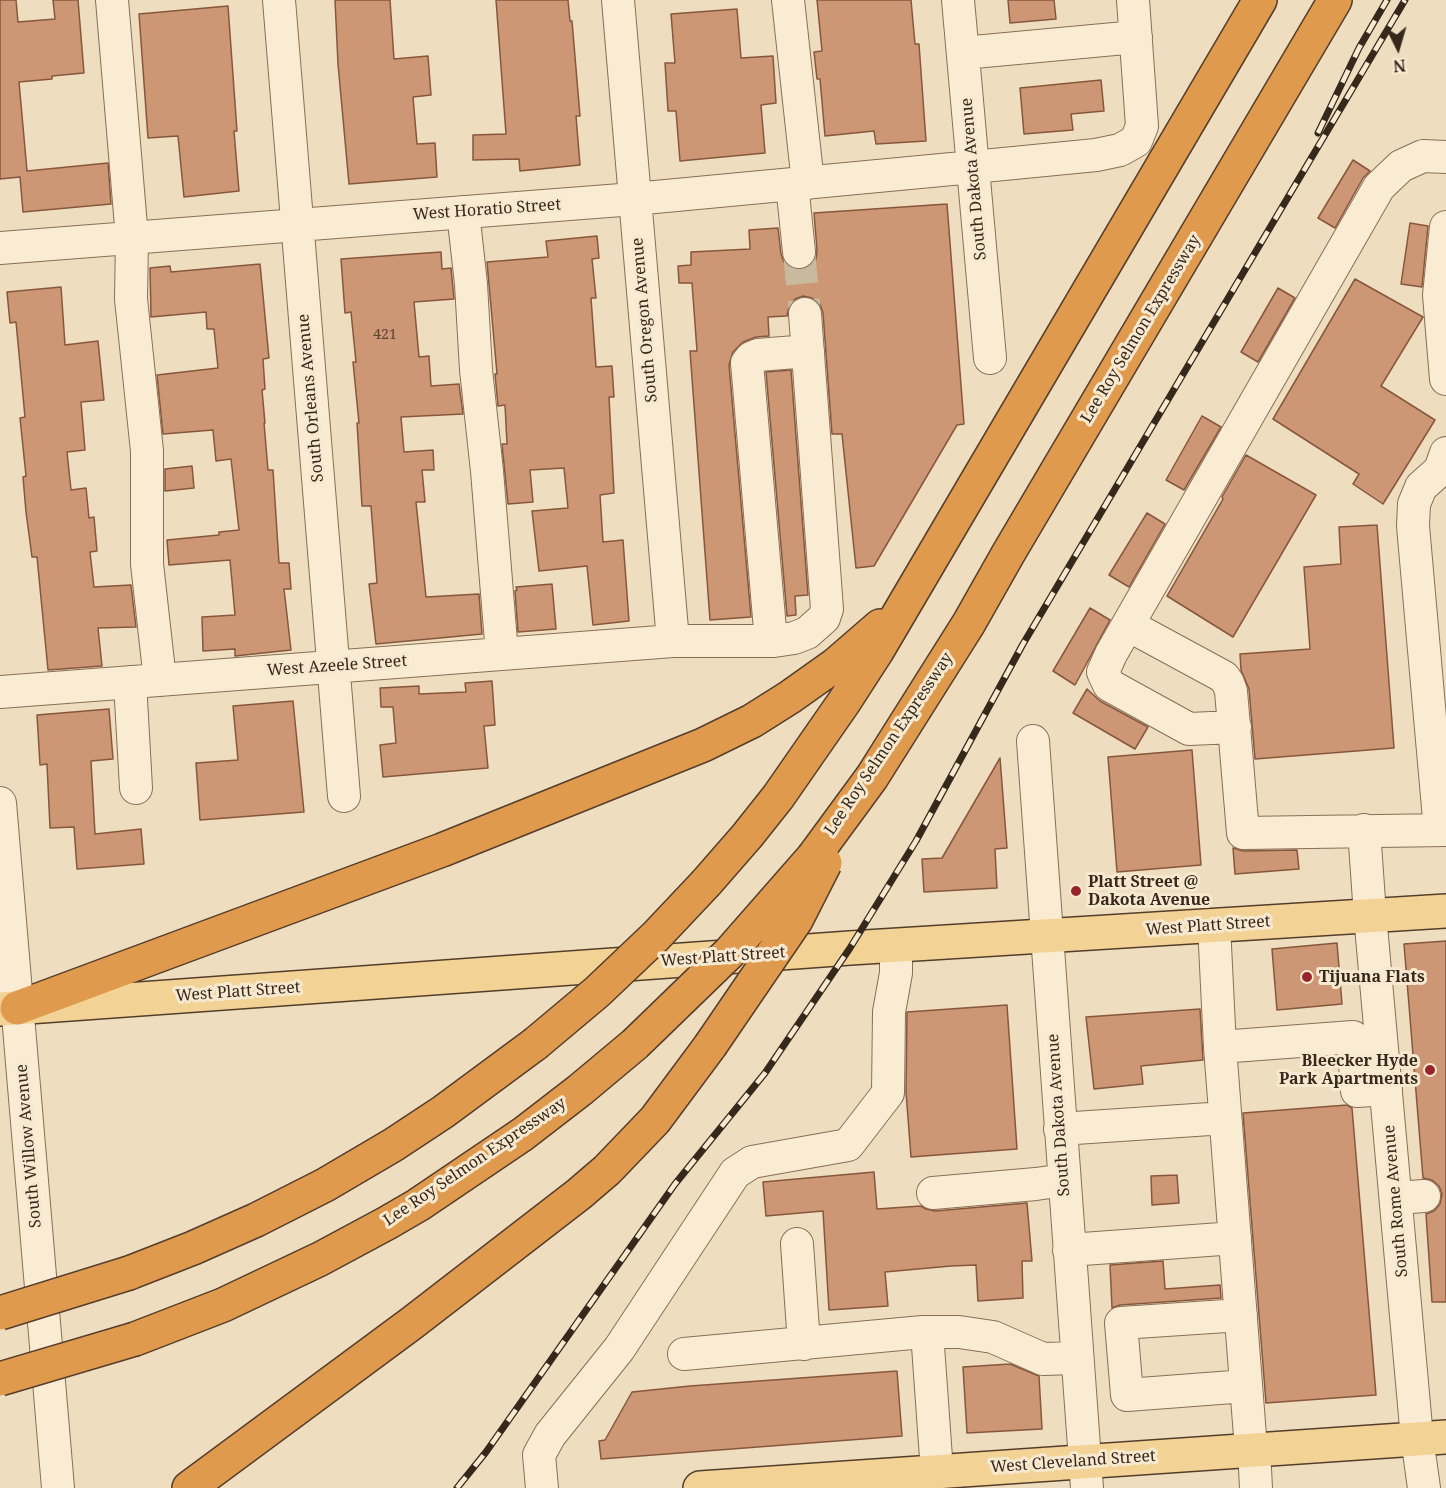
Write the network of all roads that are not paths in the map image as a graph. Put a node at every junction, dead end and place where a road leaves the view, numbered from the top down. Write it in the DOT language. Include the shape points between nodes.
graph roads {
  1 [pos="112,0"];
  2 [pos="279,0"];
  3 [pos="618,0"];
  4 [pos="788,0"];
  5 [pos="958,0"];
  6 [pos="1133,0"];
  7 [pos="1260,0"];
  8 [pos="1335,0"];
  9 [pos="1136,37"];
  10 [pos="963,53"];
  11 [pos="1446,157"];
  12 [pos="973,167"];
  13 [pos="800,183"];
  14 [pos="634,199"];
  15 [pos="463,212"];
  16 [pos="297,225"];
  17 [pos="1446,227"];
  18 [pos="132,238"];
  19 [pos="0,248"];
  20 [pos="799,252"];
  21 [pos="805,314"];
  22 [pos="808,351"];
  23 [pos="990,358"];
  24 [pos="1446,379"];
  25 [pos="1446,453"];
  26 [pos="905,603"];
  27 [pos="1128,625"];
  28 [pos="673,641"];
  29 [pos="771,641"];
  30 [pos="502,654"];
  31 [pos="332,667"];
  32 [pos="145,681"];
  33 [pos="0,692"];
  34 [pos="1235,727"];
  35 [pos="1033,741"];
  36 [pos="136,788"];
  37 [pos="344,796"];
  38 [pos="0,803"];
  39 [pos="1364,830"];
  40 [pos="1443,830"];
  41 [pos="821,856"];
  42 [pos="1446,911"];
  43 [pos="1370,915"];
  44 [pos="1215,925"];
  45 [pos="1046,937"];
  46 [pos="896,945"];
  47 [pos="6,948"];
  48 [pos="9,1008"];
  49 [pos="1220,1047"];
  50 [pos="1371,1090"];
  51 [pos="1225,1118"];
  52 [pos="1060,1129"];
  53 [pos="1064,1180"];
  54 [pos="933,1193"];
  55 [pos="1235,1238"];
  56 [pos="797,1244"];
  57 [pos="1069,1250"];
  58 [pos="0,1313"];
  59 [pos="1241,1316"];
  60 [pos="927,1332"];
  61 [pos="804,1344"];
  62 [pos="684,1354"];
  63 [pos="1124,1359"];
  64 [pos="1078,1361"];
  65 [pos="0,1379"];
  66 [pos="1246,1386"];
  67 [pos="1432,1437"];
  68 [pos="1252,1449"];
  69 [pos="937,1472"];
  70 [pos="1086,1475"];
  71 [pos="741,1486"];
  72 [pos="58,1488"];
  73 [pos="189,1488"];
  74 [pos="542,1488"];
  75 [pos="700,1488"];
  76 [pos="1256,1488"];
  77 [pos="1424,1488"];
  1 -- 18 [label="street"];
  2 -- 16 [label="street, South Orleans Avenue"];
  3 -- 14 [label="street, South Oregon Avenue"];
  4 -- 13 [label="street"];
  5 -- 10 [label="street, South Dakota Avenue"];
  6 -- 9 [label="street, West Horatio Street"];
  7 -- 26 [label="highway"];
  8 -- 41 [label="highway, Lee Roy Selmon Expressway" via="969,623 872,777 837,825"];
  9 -- 10 [label="street"];
  9 -- 12 [label="street, West Horatio Street" via="1142,126 1136,141 1120,150 1096,155"];
  10 -- 12 [label="street, South Dakota Avenue"];
  11 -- 27 [label="street" via="1423,156 1401,166 1378,187"];
  12 -- 13 [label="street, West Horatio Street"];
  12 -- 23 [label="street, South Dakota Avenue"];
  13 -- 14 [label="street, West Horatio Street"];
  13 -- 20 [label="street"];
  14 -- 15 [label="street, West Horatio Street"];
  14 -- 28 [label="street, South Oregon Avenue"];
  15 -- 16 [label="street, West Horatio Street"];
  15 -- 30 [label="street"];
  16 -- 18 [label="street, West Horatio Street"];
  16 -- 31 [label="street, South Orleans Avenue"];
  17 -- 24 [label="street" via="1439,295"];
  18 -- 19 [label="street, West Horatio Street"];
  18 -- 32 [label="street" via="131,300 147,451"];
  21 -- 22 [label="street, West Azeele Street"];
  22 -- 29 [label="street, West Azeele Street" via="826,609 824,618 807,633"];
  22 -- 29 [label="street" via="758,355 747,363"];
  25 -- 40 [label="street" via="1440,470 1421,487 1414,504 1413,526"];
  26 -- 48 [label="highway" via="860,646 808,685 752,721 703,745 442,850"];
  26 -- 58 [label="highway, bridge" via="850,694 747,836 656,936 535,1044 393,1145 246,1225 129,1273"];
  27 -- 34 [label="street" via="1224,677 1231,691"];
  27 -- 34 [label="street" via="1103,672 1109,685 1189,729"];
  28 -- 29 [label="street, West Azeele Street"];
  28 -- 30 [label="street, West Azeele Street"];
  30 -- 31 [label="street, West Azeele Street"];
  31 -- 32 [label="street, West Azeele Street"];
  31 -- 37 [label="street, South Orleans Avenue"];
  32 -- 33 [label="street, West Azeele Street"];
  32 -- 36 [label="street"];
  34 -- 39 [label="street" via="1243,833"];
  35 -- 45 [label="street, South Dakota Avenue"];
  38 -- 47 [label="street, South Willow Avenue"];
  39 -- 40 [label="street"];
  39 -- 43 [label="street, South Rome Avenue"];
  41 -- 65 [label="highway, Lee Roy Selmon Expressway, bridge" via="635,1044 523,1134 418,1205 320,1259 223,1305 135,1339"];
  41 -- 73 [label="highway, bridge" via="796,920 655,1120 615,1162 412,1323"];
  42 -- 43 [label="main road, West Platt Street"];
  43 -- 44 [label="main road, West Platt Street"];
  43 -- 50 [label="street, South Rome Avenue"];
  44 -- 45 [label="main road, West Platt Street"];
  44 -- 49 [label="street"];
  45 -- 46 [label="main road, West Platt Street"];
  45 -- 52 [label="street, South Dakota Avenue"];
  46 -- 48 [label="main road, West Platt Street"];
  46 -- 74 [label="street" via="889,1012 888,1093 848,1145 752,1162 735,1173 619,1349 550,1435 539,1455"];
  47 -- 48 [label="street, South Willow Avenue"];
  48 -- 72 [label="street, South Willow Avenue"];
  49 -- 50 [label="street" via="1353,1037"];
  49 -- 51 [label="street"];
  50 -- 67 [label="street, South Rome Avenue" via="1410,1197"];
  51 -- 52 [label="street"];
  51 -- 55 [label="street"];
  52 -- 53 [label="street, South Dakota Avenue"];
  53 -- 54 [label="street"];
  53 -- 57 [label="street, South Dakota Avenue"];
  55 -- 57 [label="street"];
  55 -- 59 [label="street"];
  56 -- 61 [label="street"];
  57 -- 64 [label="street, South Dakota Avenue"];
  59 -- 63 [label="street" via="1121,1323"];
  59 -- 66 [label="street"];
  60 -- 61 [label="street"];
  60 -- 64 [label="street" via="993,1337 1043,1359"];
  60 -- 69 [label="street"];
  61 -- 62 [label="street"];
  63 -- 64 [label="street"];
  63 -- 66 [label="street" via="1127,1395"];
  64 -- 70 [label="street, South Dakota Avenue"];
  66 -- 68 [label="street"];
  67 -- 68 [label="main road, West Cleveland Street"];
  67 -- 77 [label="street, South Rome Avenue"];
  68 -- 70 [label="main road, West Cleveland Street"];
  68 -- 76 [label="street"];
  69 -- 70 [label="main road, West Cleveland Street"];
  69 -- 71 [label="main road, West Cleveland Street"];
  71 -- 75 [label="main road, West Cleveland Street"];
}
